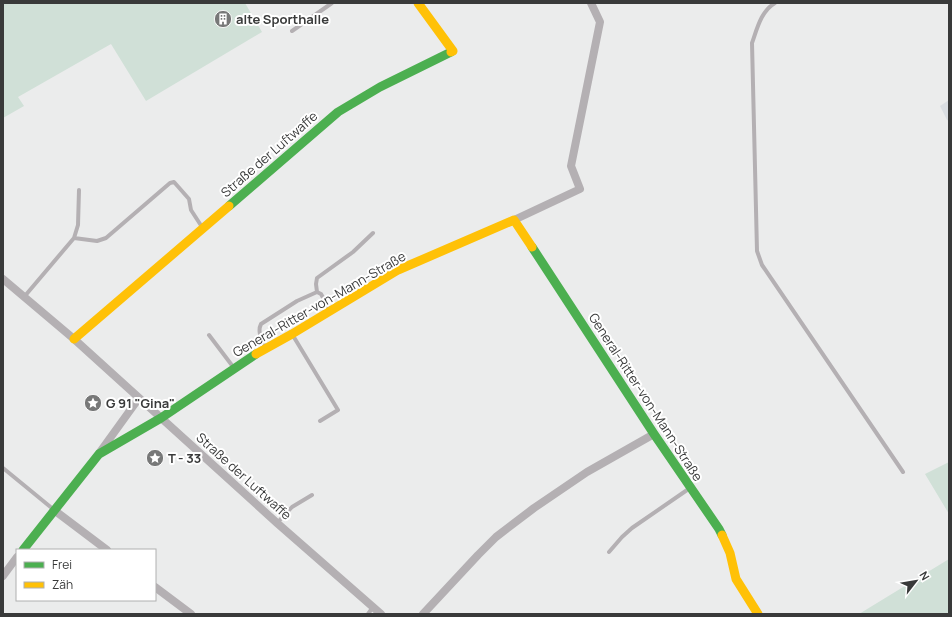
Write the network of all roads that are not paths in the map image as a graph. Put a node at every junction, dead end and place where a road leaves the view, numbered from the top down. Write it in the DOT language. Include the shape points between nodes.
graph roads {
  1 [pos="332,3"];
  2 [pos="418,3"];
  3 [pos="591,3"];
  4 [pos="775,3"];
  5 [pos="292,30"];
  6 [pos="79,190"];
  7 [pos="514,220"];
  8 [pos="203,228"];
  9 [pos="373,233"];
  10 [pos="74,238"];
  11 [pos="3,279"];
  12 [pos="317,292"];
  13 [pos="24,297"];
  14 [pos="330,311"];
  15 [pos="209,334"];
  16 [pos="292,334"];
  17 [pos="74,339"];
  18 [pos="265,348"];
  19 [pos="234,368"];
  20 [pos="139,398"];
  21 [pos="161,418"];
  22 [pos="320,421"];
  23 [pos="654,434"];
  24 [pos="99,454"];
  25 [pos="3,468"];
  26 [pos="903,472"];
  27 [pos="691,488"];
  28 [pos="312,494"];
  29 [pos="54,510"];
  30 [pos="277,523"];
  31 [pos="24,549"];
  32 [pos="105,549"];
  33 [pos="609,552"];
  34 [pos="16,559"];
  35 [pos="3,576"];
  36 [pos="156,588"];
  37 [pos="371,611"];
  38 [pos="190,614"];
  39 [pos="381,614"];
  40 [pos="423,614"];
  41 [pos="758,614"];
  1 -- 5 [label="lane"];
  2 -- 8 [label="street, Straße der Luftwaffe" via="453,51 352,102"];
  3 -- 7 [label="street" via="600,22 571,166 580,189"];
  4 -- 26 [label="lane" via="763,14 752,43 757,251 762,265"];
  6 -- 10 [label="lane" via="78,225"];
  7 -- 14 [label="street, General-Ritter-von-Mann-Straße" via="398,270"];
  7 -- 23 [label="street, General-Ritter-von-Mann-Straße"];
  8 -- 10 [label="lane" via="191,210 189,199 174,182 106,238 97,241"];
  8 -- 17 [label="street, Straße der Luftwaffe"];
  9 -- 12 [label="lane" via="354,252 317,278"];
  10 -- 13 [label="lane"];
  11 -- 13 [label="street, Straße der Luftwaffe"];
  12 -- 14 [label="lane" via="321,294"];
  12 -- 18 [label="lane" via="261,324 260,337"];
  13 -- 17 [label="street, Straße der Luftwaffe"];
  14 -- 16 [label="street, General-Ritter-von-Mann-Straße"];
  15 -- 19 [label="lane"];
  16 -- 18 [label="street, General-Ritter-von-Mann-Straße"];
  16 -- 22 [label="lane" via="338,410"];
  17 -- 20 [label="street, Straße der Luftwaffe"];
  18 -- 19 [label="street, General-Ritter-von-Mann-Straße"];
  19 -- 21 [label="street, General-Ritter-von-Mann-Straße"];
  20 -- 21 [label="street, Straße der Luftwaffe"];
  20 -- 24 [label="street"];
  21 -- 24 [label="street, General-Ritter-von-Mann-Straße"];
  21 -- 30 [label="street, Straße der Luftwaffe"];
  23 -- 27 [label="street, General-Ritter-von-Mann-Straße"];
  23 -- 40 [label="street" via="591,469 496,537"];
  24 -- 29 [label="street, General-Ritter-von-Mann-Straße"];
  25 -- 29 [label="lane"];
  27 -- 33 [label="lane" via="632,528"];
  27 -- 41 [label="street, General-Ritter-von-Mann-Straße" via="718,529 730,553 736,579"];
  28 -- 30 [label="lane"];
  29 -- 31 [label="street, General-Ritter-von-Mann-Straße"];
  29 -- 32 [label="street"];
  30 -- 37 [label="street, Straße der Luftwaffe"];
  34 -- 35 [label="street"];
  36 -- 38 [label="street"];
  37 -- 39 [label="street, Straße der Luftwaffe"];
}
